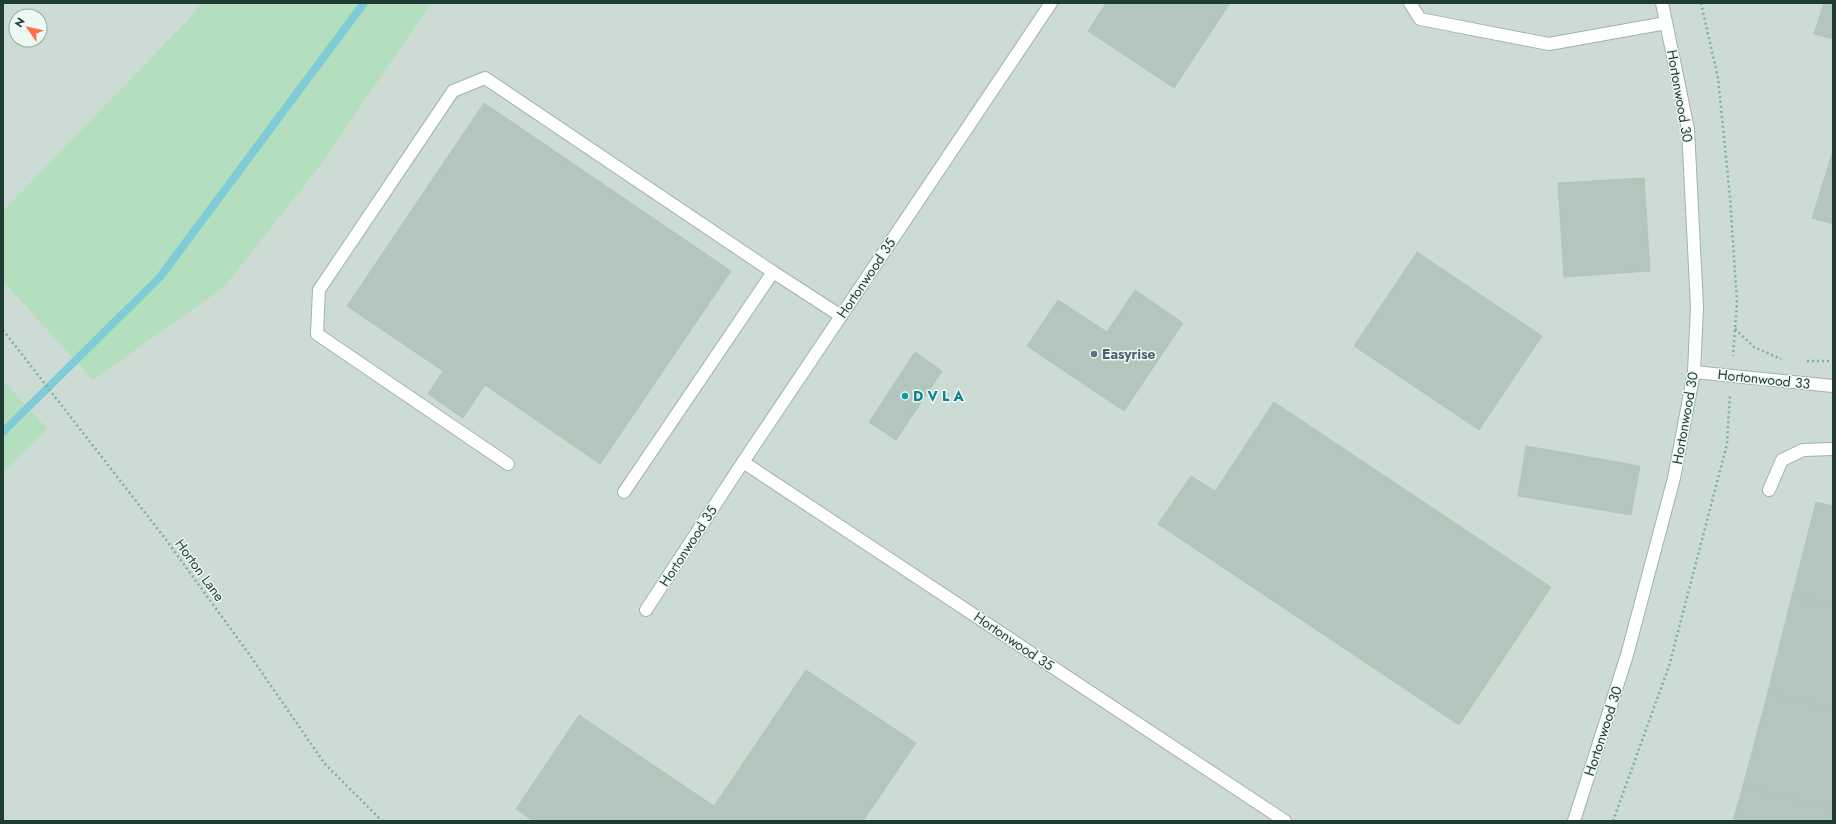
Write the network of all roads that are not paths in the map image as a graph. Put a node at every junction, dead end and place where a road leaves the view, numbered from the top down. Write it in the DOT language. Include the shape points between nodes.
graph roads {
  1 [pos="1051,3"];
  2 [pos="1410,3"];
  3 [pos="1662,3"];
  4 [pos="1666,23"];
  5 [pos="773,272"];
  6 [pos="841,316"];
  7 [pos="1694,372"];
  8 [pos="1833,386"];
  9 [pos="1833,449"];
  10 [pos="743,462"];
  11 [pos="508,464"];
  12 [pos="1769,490"];
  13 [pos="624,492"];
  14 [pos="646,610"];
  15 [pos="1285,821"];
  16 [pos="1574,821"];
  1 -- 6 [label="street, Hortonwood 35"];
  2 -- 4 [label="street" via="1420,19 1549,44"];
  3 -- 4 [label="street, Hortonwood 30"];
  4 -- 7 [label="street, Hortonwood 30" via="1688,129 1697,307"];
  5 -- 6 [label="street"];
  5 -- 11 [label="street" via="485,78 454,91 318,290 317,334"];
  5 -- 13 [label="street"];
  6 -- 10 [label="street, Hortonwood 35"];
  7 -- 8 [label="street, Hortonwood 33"];
  7 -- 16 [label="street, Hortonwood 30" via="1674,478 1627,655"];
  9 -- 12 [label="street" via="1803,450 1782,460"];
  10 -- 14 [label="street, Hortonwood 35"];
  10 -- 15 [label="street, Hortonwood 35"];
}
